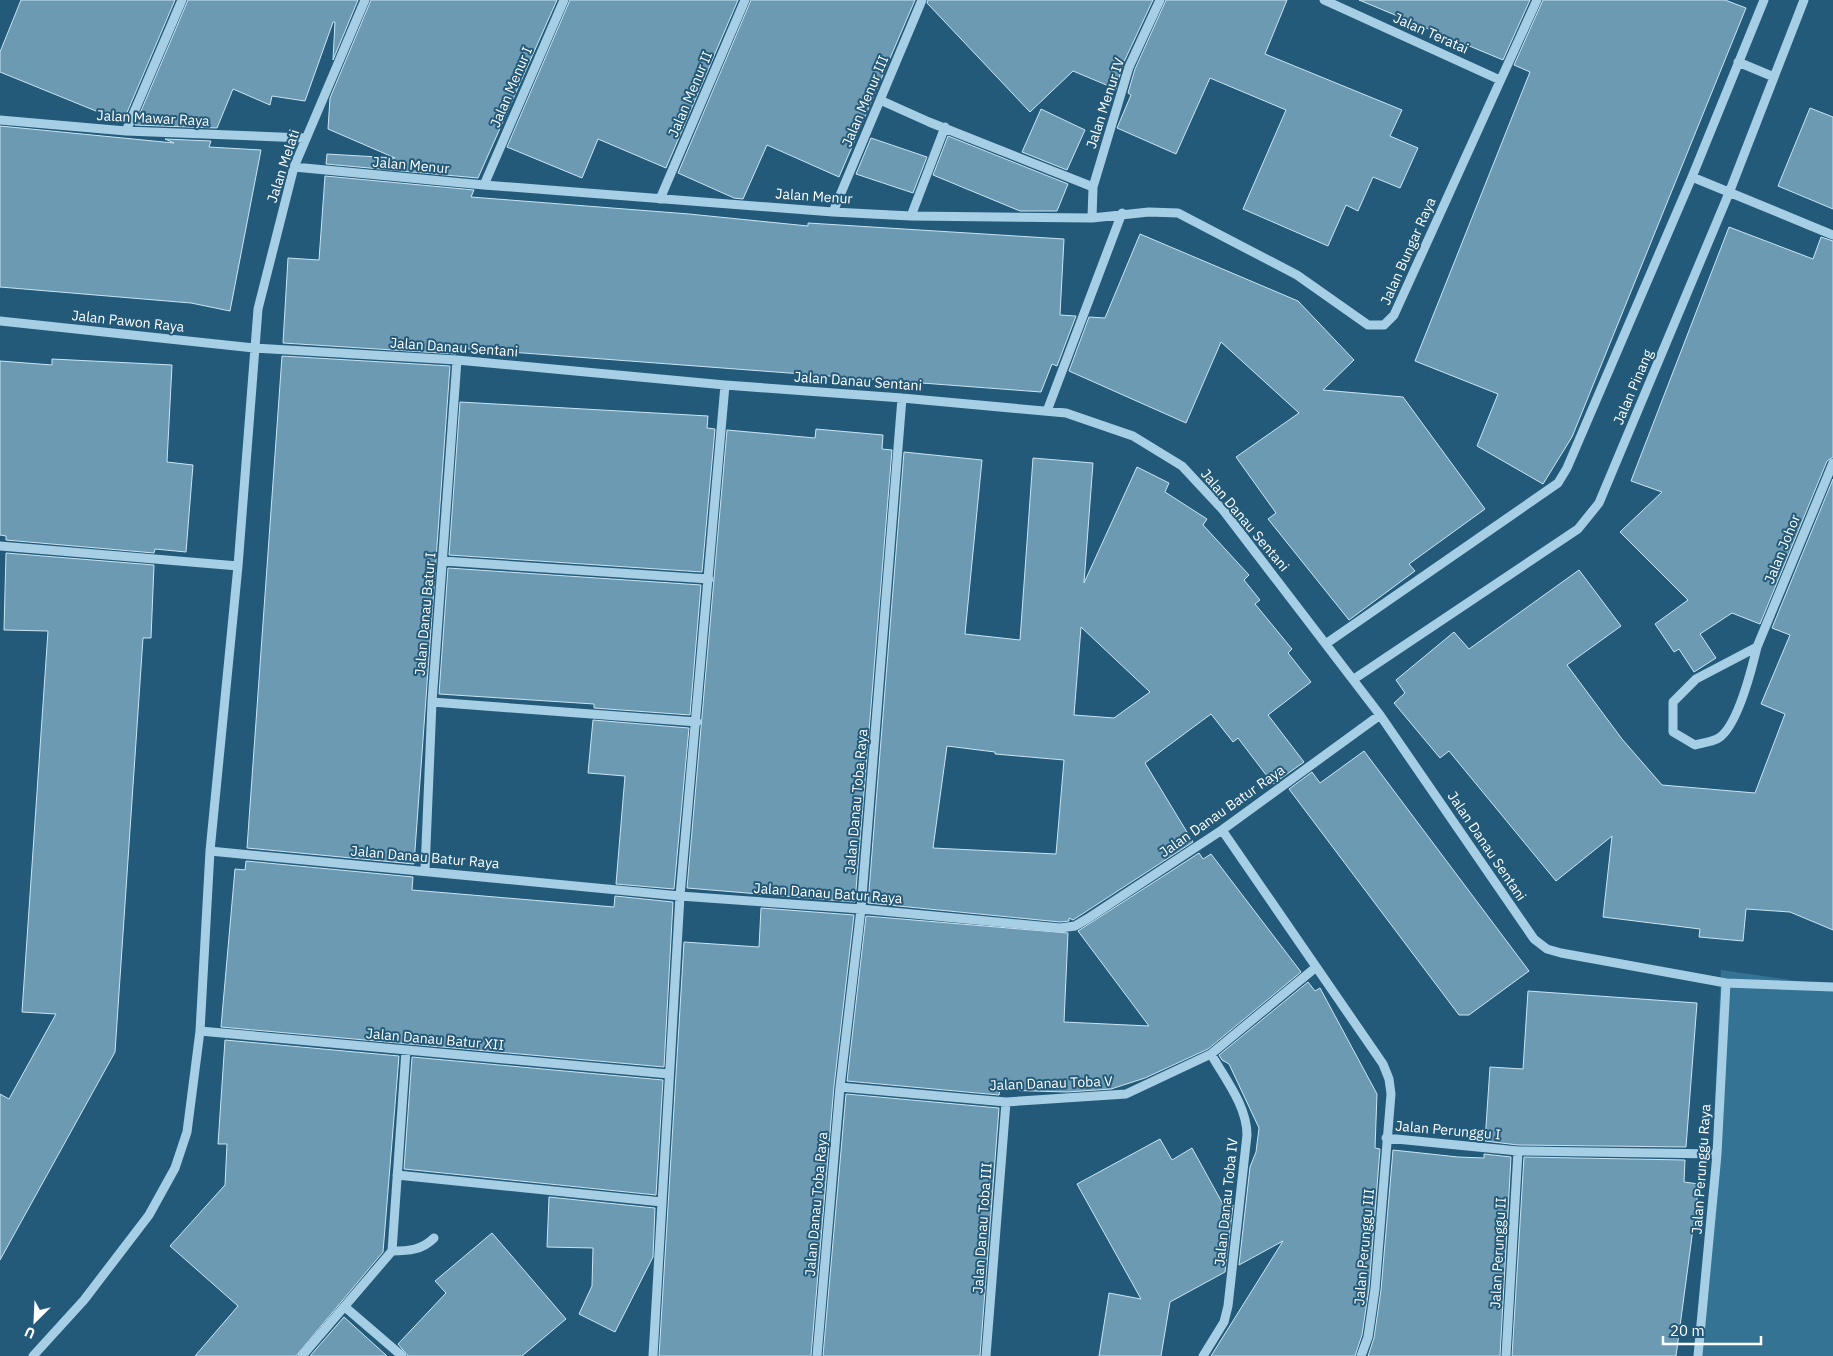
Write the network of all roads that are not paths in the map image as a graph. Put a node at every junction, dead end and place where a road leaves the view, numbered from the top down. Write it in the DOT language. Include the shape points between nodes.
graph roads {
  1 [pos="182,0"];
  2 [pos="365,0"];
  3 [pos="564,0"];
  4 [pos="745,0"];
  5 [pos="922,0"];
  6 [pos="1160,0"];
  7 [pos="1324,0"];
  8 [pos="1536,0"];
  9 [pos="1764,0"];
  10 [pos="1804,0"];
  11 [pos="1738,62"];
  12 [pos="1774,78"];
  13 [pos="1500,80"];
  14 [pos="880,100"];
  15 [pos="0,120"];
  16 [pos="945,127"];
  17 [pos="126,131"];
  18 [pos="305,138"];
  19 [pos="294,168"];
  20 [pos="1692,177"];
  21 [pos="484,185"];
  22 [pos="1094,187"];
  23 [pos="1729,193"];
  24 [pos="660,199"];
  25 [pos="833,212"];
  26 [pos="1122,214"];
  27 [pos="911,216"];
  28 [pos="1092,218"];
  29 [pos="1833,235"];
  30 [pos="0,321"];
  31 [pos="254,348"];
  32 [pos="457,360"];
  33 [pos="725,385"];
  34 [pos="902,398"];
  35 [pos="1047,411"];
  36 [pos="1833,462"];
  37 [pos="0,546"];
  38 [pos="443,561"];
  39 [pos="238,566"];
  40 [pos="709,579"];
  41 [pos="1327,643"];
  42 [pos="1757,647"];
  43 [pos="1354,680"];
  44 [pos="432,702"];
  45 [pos="1380,715"];
  46 [pos="697,722"];
  47 [pos="1222,830"];
  48 [pos="210,851"];
  49 [pos="425,870"];
  50 [pos="680,896"];
  51 [pos="861,909"];
  52 [pos="1315,968"];
  53 [pos="1726,983"];
  54 [pos="1833,987"];
  55 [pos="200,1031"];
  56 [pos="406,1050"];
  57 [pos="1211,1054"];
  58 [pos="668,1074"];
  59 [pos="840,1087"];
  60 [pos="1006,1102"];
  61 [pos="1386,1138"];
  62 [pos="1518,1151"];
  63 [pos="1717,1154"];
  64 [pos="397,1175"];
  65 [pos="662,1202"];
  66 [pos="434,1238"];
  67 [pos="392,1251"];
  68 [pos="346,1307"];
  69 [pos="32,1356"];
  70 [pos="302,1356"];
  71 [pos="402,1356"];
  72 [pos="653,1356"];
  73 [pos="817,1356"];
  74 [pos="986,1356"];
  75 [pos="1203,1356"];
  76 [pos="1361,1356"];
  77 [pos="1506,1356"];
  78 [pos="1698,1356"];
  1 -- 17 [label="street"];
  2 -- 18 [label="street, Jalan Melati"];
  3 -- 21 [label="street, Jalan Menur I"];
  4 -- 24 [label="street, Jalan Menur II"];
  5 -- 14 [label="street, Jalan Menur III"];
  6 -- 22 [label="street, Jalan Menur IV" via="1129,67"];
  7 -- 13 [label="street, Jalan Teratai"];
  8 -- 13 [label="street, Jalan Bungar Raya"];
  9 -- 11 [label="street, Jalan Pinang"];
  10 -- 12 [label="street, Jalan Pinang"];
  11 -- 12 [label="street"];
  11 -- 20 [label="street, Jalan Pinang"];
  12 -- 23 [label="street, Jalan Pinang"];
  13 -- 26 [label="street, Jalan Bungar Raya" via="1394,315 1384,325 1368,325 1297,275 1178,213"];
  14 -- 16 [label="street"];
  14 -- 25 [label="street, Jalan Menur III"];
  15 -- 17 [label="street, Jalan Mawar Raya"];
  16 -- 22 [label="street"];
  16 -- 27 [label="street"];
  17 -- 18 [label="street, Jalan Mawar Raya"];
  18 -- 19 [label="street, Jalan Melati"];
  19 -- 21 [label="street, Jalan Menur"];
  19 -- 31 [label="street, Jalan Melati" via="258,309"];
  20 -- 23 [label="street"];
  20 -- 41 [label="street, Jalan Pinang" via="1558,483"];
  21 -- 24 [label="street, Jalan Menur"];
  22 -- 28 [label="street, Jalan Menur IV"];
  23 -- 29 [label="street"];
  23 -- 43 [label="street, Jalan Pinang" via="1599,503 1590,516 1578,529"];
  24 -- 25 [label="street, Jalan Menur"];
  25 -- 27 [label="street, Jalan Menur"];
  26 -- 28 [label="street, Jalan Menur"];
  26 -- 35 [label="street"];
  27 -- 28 [label="street, Jalan Menur"];
  30 -- 31 [label="street, Jalan Pawon Raya"];
  31 -- 32 [label="street, Jalan Danau Sentani"];
  31 -- 39 [label="street, Jalan Melati"];
  32 -- 33 [label="street, Jalan Danau Sentani"];
  32 -- 38 [label="street, Jalan Danau Batur I"];
  33 -- 34 [label="street, Jalan Danau Sentani"];
  33 -- 40 [label="street"];
  34 -- 35 [label="street, Jalan Danau Sentani"];
  34 -- 51 [label="street, Jalan Danau Toba Raya"];
  35 -- 41 [label="street, Jalan Danau Sentani" via="1066,413 1133,436 1182,466 1223,510"];
  36 -- 42 [label="street, Jalan Johor"];
  37 -- 39 [label="street"];
  38 -- 40 [label="street"];
  38 -- 44 [label="street, Jalan Danau Batur I"];
  39 -- 48 [label="street, Jalan Melati"];
  40 -- 46 [label="street"];
  41 -- 43 [label="street, Jalan Danau Sentani"];
  42 -- 42 [label="street, Jalan Johor" via="1696,679 1672,702 1673,732 1695,745 1719,738 1737,713"];
  43 -- 45 [label="street, Jalan Danau Sentani"];
  44 -- 46 [label="street"];
  44 -- 49 [label="street, Jalan Danau Batur I"];
  45 -- 47 [label="street, Jalan Danau Batur Raya"];
  45 -- 53 [label="street, Jalan Danau Sentani" via="1534,939 1547,949 1561,953"];
  46 -- 50 [label="street"];
  47 -- 51 [label="street, Jalan Danau Batur Raya" via="1075,926 1060,928"];
  47 -- 52 [label="street, Jalan Perunggu I"];
  48 -- 49 [label="street, Jalan Danau Batur Raya"];
  48 -- 55 [label="street, Jalan Melati"];
  49 -- 50 [label="street, Jalan Danau Batur Raya"];
  50 -- 51 [label="street, Jalan Danau Batur Raya"];
  50 -- 58 [label="street"];
  51 -- 59 [label="street, Jalan Danau Toba Raya"];
  52 -- 57 [label="street, Jalan Danau Toba V"];
  52 -- 61 [label="street, Jalan Perunggu I" via="1383,1064 1391,1094"];
  53 -- 54 [label="street, Jalan Danau Sentani"];
  53 -- 63 [label="street, Jalan Perunggu Raya"];
  55 -- 56 [label="street, Jalan Danau Batur XII"];
  55 -- 69 [label="street, Jalan Melati" via="187,1132 175,1168 149,1215 84,1300"];
  56 -- 58 [label="street, Jalan Danau Batur XII"];
  56 -- 64 [label="street"];
  57 -- 60 [label="street, Jalan Danau Toba V" via="1126,1094"];
  57 -- 75 [label="street, Jalan Danau Toba IV" via="1241,1107 1247,1121 1247,1135 1228,1306 1224,1322"];
  58 -- 65 [label="street"];
  59 -- 60 [label="street, Jalan Danau Toba V"];
  59 -- 73 [label="street, Jalan Danau Toba Raya"];
  60 -- 74 [label="street, Jalan Danau Toba III"];
  61 -- 62 [label="street, Jalan Perunggu I"];
  61 -- 76 [label="street, Jalan Perunggu III" via="1375,1289 1368,1337"];
  62 -- 63 [label="street, Jalan Perunggu I"];
  62 -- 77 [label="street, Jalan Perunggu II"];
  63 -- 78 [label="street, Jalan Perunggu Raya"];
  64 -- 65 [label="street"];
  64 -- 67 [label="street"];
  65 -- 72 [label="street"];
  66 -- 67 [label="street" via="426,1246"];
  67 -- 68 [label="street"];
  68 -- 70 [label="street"];
  68 -- 71 [label="street"];
}
